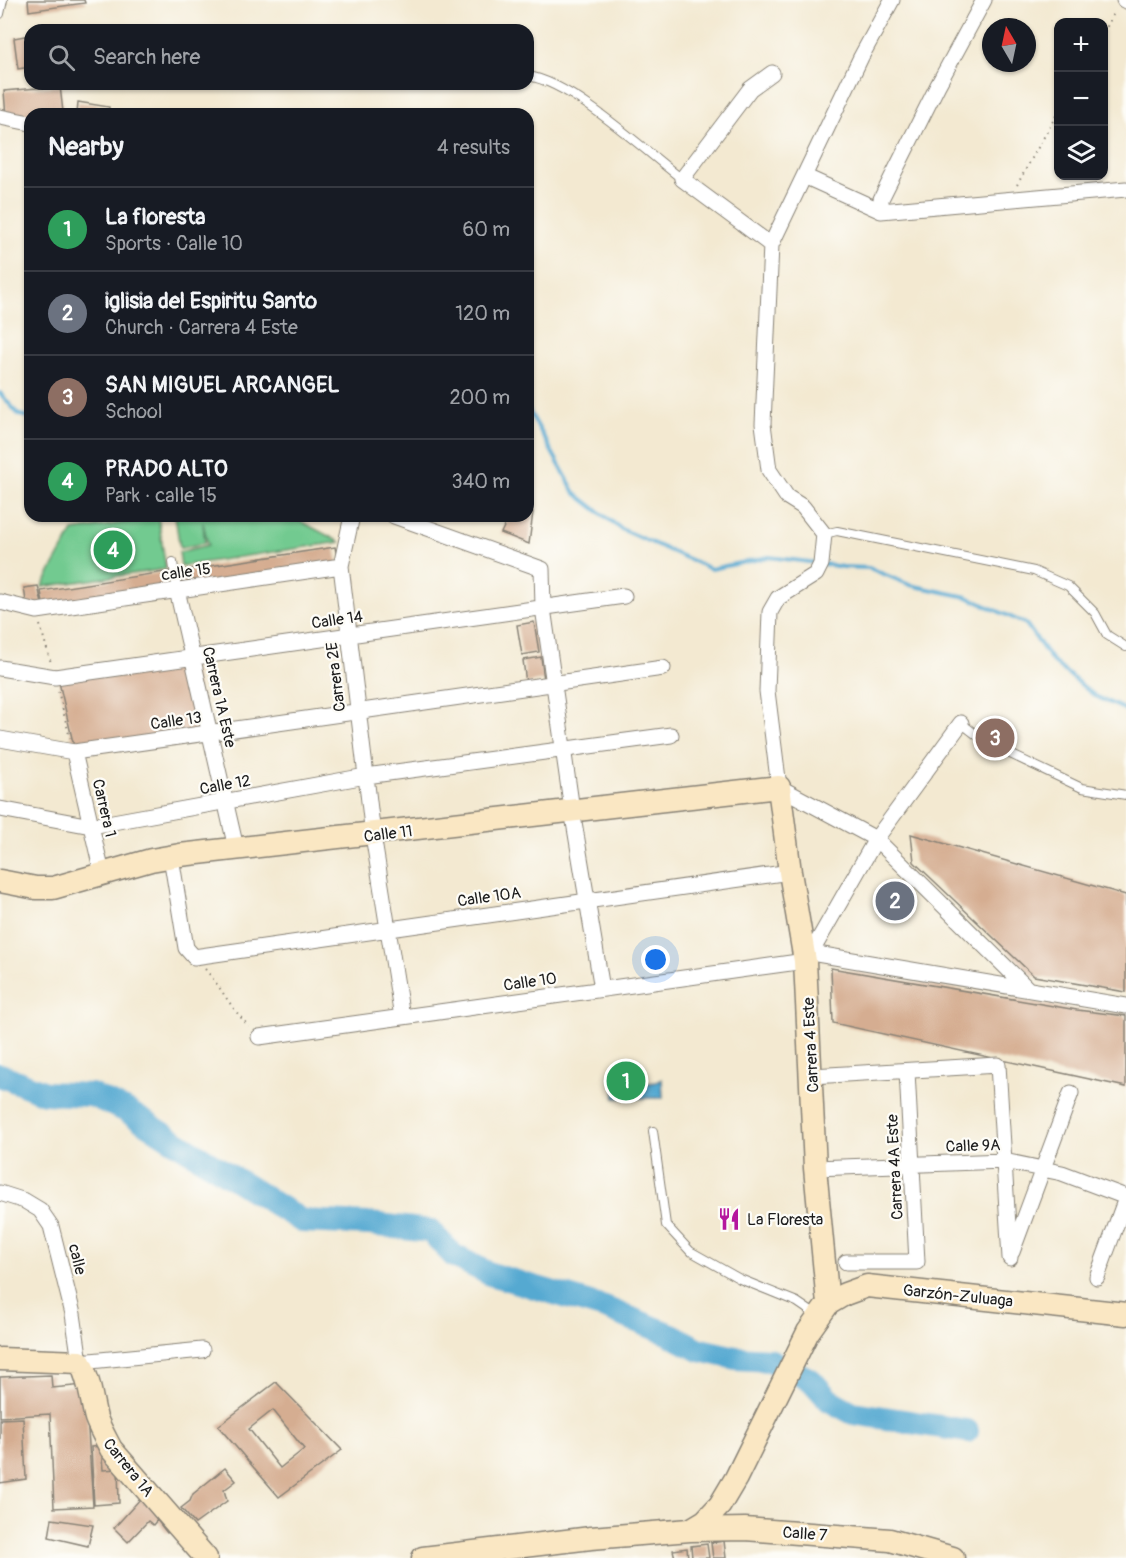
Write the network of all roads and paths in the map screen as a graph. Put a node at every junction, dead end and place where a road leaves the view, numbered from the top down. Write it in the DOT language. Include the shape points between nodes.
graph roads {
  1 [pos="3,0"];
  2 [pos="892,0"];
  3 [pos="984,0"];
  4 [pos="1122,3"];
  5 [pos="0,14"];
  6 [pos="1108,26"];
  7 [pos="772,73"];
  8 [pos="534,77"];
  9 [pos="0,117"];
  10 [pos="1054,121"];
  11 [pos="24,122"];
  12 [pos="804,176"];
  13 [pos="681,179"];
  14 [pos="1126,189"];
  15 [pos="1013,199"];
  16 [pos="881,211"];
  17 [pos="771,245"];
  18 [pos="351,522"];
  19 [pos="411,522"];
  20 [pos="824,534"];
  21 [pos="173,562"];
  22 [pos="341,566"];
  23 [pos="177,590"];
  24 [pos="624,596"];
  25 [pos="0,602"];
  26 [pos="543,608"];
  27 [pos="348,636"];
  28 [pos="1126,647"];
  29 [pos="192,658"];
  30 [pos="0,668"];
  31 [pos="663,668"];
  32 [pos="554,683"];
  33 [pos="358,711"];
  34 [pos="960,723"];
  35 [pos="210,733"];
  36 [pos="671,735"];
  37 [pos="0,739"];
  38 [pos="564,750"];
  39 [pos="74,752"];
  40 [pos="366,776"];
  41 [pos="779,788"];
  42 [pos="1126,795"];
  43 [pos="225,802"];
  44 [pos="0,809"];
  45 [pos="572,810"];
  46 [pos="91,826"];
  47 [pos="373,835"];
  48 [pos="876,839"];
  49 [pos="236,848"];
  50 [pos="171,857"];
  51 [pos="790,872"];
  52 [pos="102,873"];
  53 [pos="0,880"];
  54 [pos="587,901"];
  55 [pos="388,929"];
  56 [pos="194,957"];
  57 [pos="808,957"];
  58 [pos="1028,988"];
  59 [pos="602,989"];
  60 [pos="1126,1006"];
  61 [pos="402,1017"];
  62 [pos="259,1036"];
  63 [pos="907,1071"];
  64 [pos="812,1076"];
  65 [pos="1071,1093"];
  66 [pos="653,1131"];
  67 [pos="1004,1161"];
  68 [pos="912,1166"];
  69 [pos="815,1168"];
  70 [pos="1042,1170"];
  71 [pos="0,1193"];
  72 [pos="1126,1197"];
  73 [pos="846,1262"];
  74 [pos="1097,1277"];
  75 [pos="1126,1314"];
  76 [pos="819,1318"];
  77 [pos="202,1350"];
  78 [pos="0,1359"];
  79 [pos="80,1362"];
  80 [pos="690,1530"];
  81 [pos="477,1555"];
  82 [pos="206,1558"];
  83 [pos="423,1558"];
  84 [pos="953,1558"];
  1 -- 5 [label="lane"];
  2 -- 12 [label="street"];
  3 -- 16 [label="street" via="881,199"];
  4 -- 6 [label="path"];
  7 -- 13 [label="street" via="750,89"];
  8 -- 13 [label="lane" via="567,92"];
  9 -- 11 [label="street"];
  10 -- 15 [label="path"];
  12 -- 16 [label="street"];
  12 -- 17 [label="street"];
  13 -- 17 [label="street"];
  14 -- 15 [label="street"];
  15 -- 16 [label="street"];
  17 -- 20 [label="street" via="763,424 770,470 787,496 803,507"];
  18 -- 22 [label="street, Carrera 2E"];
  19 -- 26 [label="street" via="542,569"];
  20 -- 28 [label="lane" via="837,531 1034,571 1068,586 1095,614 1107,635"];
  20 -- 41 [label="street" via="816,574 778,598 770,612 767,691"];
  21 -- 23 [label="lane"];
  22 -- 23 [label="street, calle 15"];
  22 -- 27 [label="street, Carrera 2E"];
  23 -- 25 [label="street, calle 15" via="37,611"];
  23 -- 29 [label="street, Carrera 1A Este"];
  24 -- 26 [label="street, Calle 14"];
  26 -- 27 [label="street, Calle 14"];
  26 -- 32 [label="street"];
  27 -- 29 [label="street, Calle 14"];
  27 -- 33 [label="street, Carrera 2E"];
  29 -- 30 [label="street, Calle 14" via="55,677"];
  29 -- 35 [label="street, Carrera 1A Este"];
  31 -- 32 [label="street, Calle 13"];
  32 -- 33 [label="street, Calle 13"];
  32 -- 38 [label="street"];
  33 -- 35 [label="street, Calle 13"];
  33 -- 40 [label="street, Carrera 2E"];
  34 -- 42 [label="lane" via="987,743 1082,788"];
  34 -- 48 [label="street"];
  35 -- 39 [label="street, Calle 13"];
  35 -- 43 [label="street, Carrera 1A Este"];
  36 -- 38 [label="street, Calle 12"];
  37 -- 39 [label="street, Calle 13"];
  38 -- 40 [label="street, Calle 12"];
  38 -- 45 [label="street"];
  39 -- 46 [label="street, Carrera 1"];
  40 -- 43 [label="street, Calle 12"];
  40 -- 47 [label="street, Carrera 2E"];
  41 -- 45 [label="street, Calle 11"];
  41 -- 48 [label="street"];
  41 -- 51 [label="street, Carrera 4 Este"];
  43 -- 46 [label="street, Calle 12"];
  43 -- 49 [label="street, Carrera 1A Este"];
  44 -- 46 [label="street"];
  45 -- 47 [label="street, Calle 11"];
  45 -- 54 [label="street"];
  46 -- 52 [label="street, Carrera 1"];
  47 -- 49 [label="street, Calle 11"];
  47 -- 55 [label="street, Carrera 2E"];
  48 -- 57 [label="street"];
  48 -- 58 [label="street"];
  49 -- 50 [label="street, Calle 11"];
  50 -- 52 [label="street, Calle 11"];
  50 -- 56 [label="street" via="186,948"];
  51 -- 54 [label="street, Calle 10A"];
  51 -- 57 [label="street, Carrera 4 Este"];
  52 -- 53 [label="street, Calle 11" via="53,888"];
  54 -- 55 [label="street, Calle 10A"];
  54 -- 59 [label="street"];
  55 -- 56 [label="street, Calle 10A"];
  55 -- 61 [label="street, Carrera 2E"];
  56 -- 62 [label="path" via="214,979 235,1013"];
  57 -- 58 [label="street, Calle 10"];
  57 -- 59 [label="street, Calle 10"];
  57 -- 64 [label="street, Carrera 4 Este"];
  58 -- 60 [label="street, Calle 10"];
  59 -- 61 [label="street, Calle 10"];
  61 -- 62 [label="street, Calle 10"];
  63 -- 64 [label="street"];
  63 -- 67 [label="street" via="998,1065"];
  63 -- 68 [label="street, Carrera 4A Este"];
  64 -- 69 [label="street, Carrera 4 Este"];
  65 -- 70 [label="street"];
  66 -- 76 [label="lane" via="666,1225 690,1251 797,1302"];
  67 -- 68 [label="street, Calle 9A"];
  67 -- 70 [label="street, Calle 9A"];
  67 -- 70 [label="street" via="1010,1258"];
  68 -- 69 [label="street, Calle 9A"];
  68 -- 73 [label="street, Carrera 4A Este" via="917,1262"];
  69 -- 76 [label="street, Carrera 4 Este"];
  70 -- 72 [label="street, Calle 9A" via="1062,1173"];
  71 -- 79 [label="street, calle" via="40,1210 51,1226 73,1314"];
  72 -- 74 [label="street"];
  75 -- 76 [label="street, Garzón-Zuluaga" via="867,1286"];
  76 -- 80 [label="street" via="720,1505"];
  77 -- 79 [label="street"];
  78 -- 79 [label="street"];
  79 -- 82 [label="street, Carrera 1A" via="89,1381 96,1418 111,1449"];
  80 -- 81 [label="street, Calle 7" via="591,1538"];
  80 -- 84 [label="street, Calle 7" via="745,1529 890,1540"];
  81 -- 83 [label="street, Calle 7"];
}
